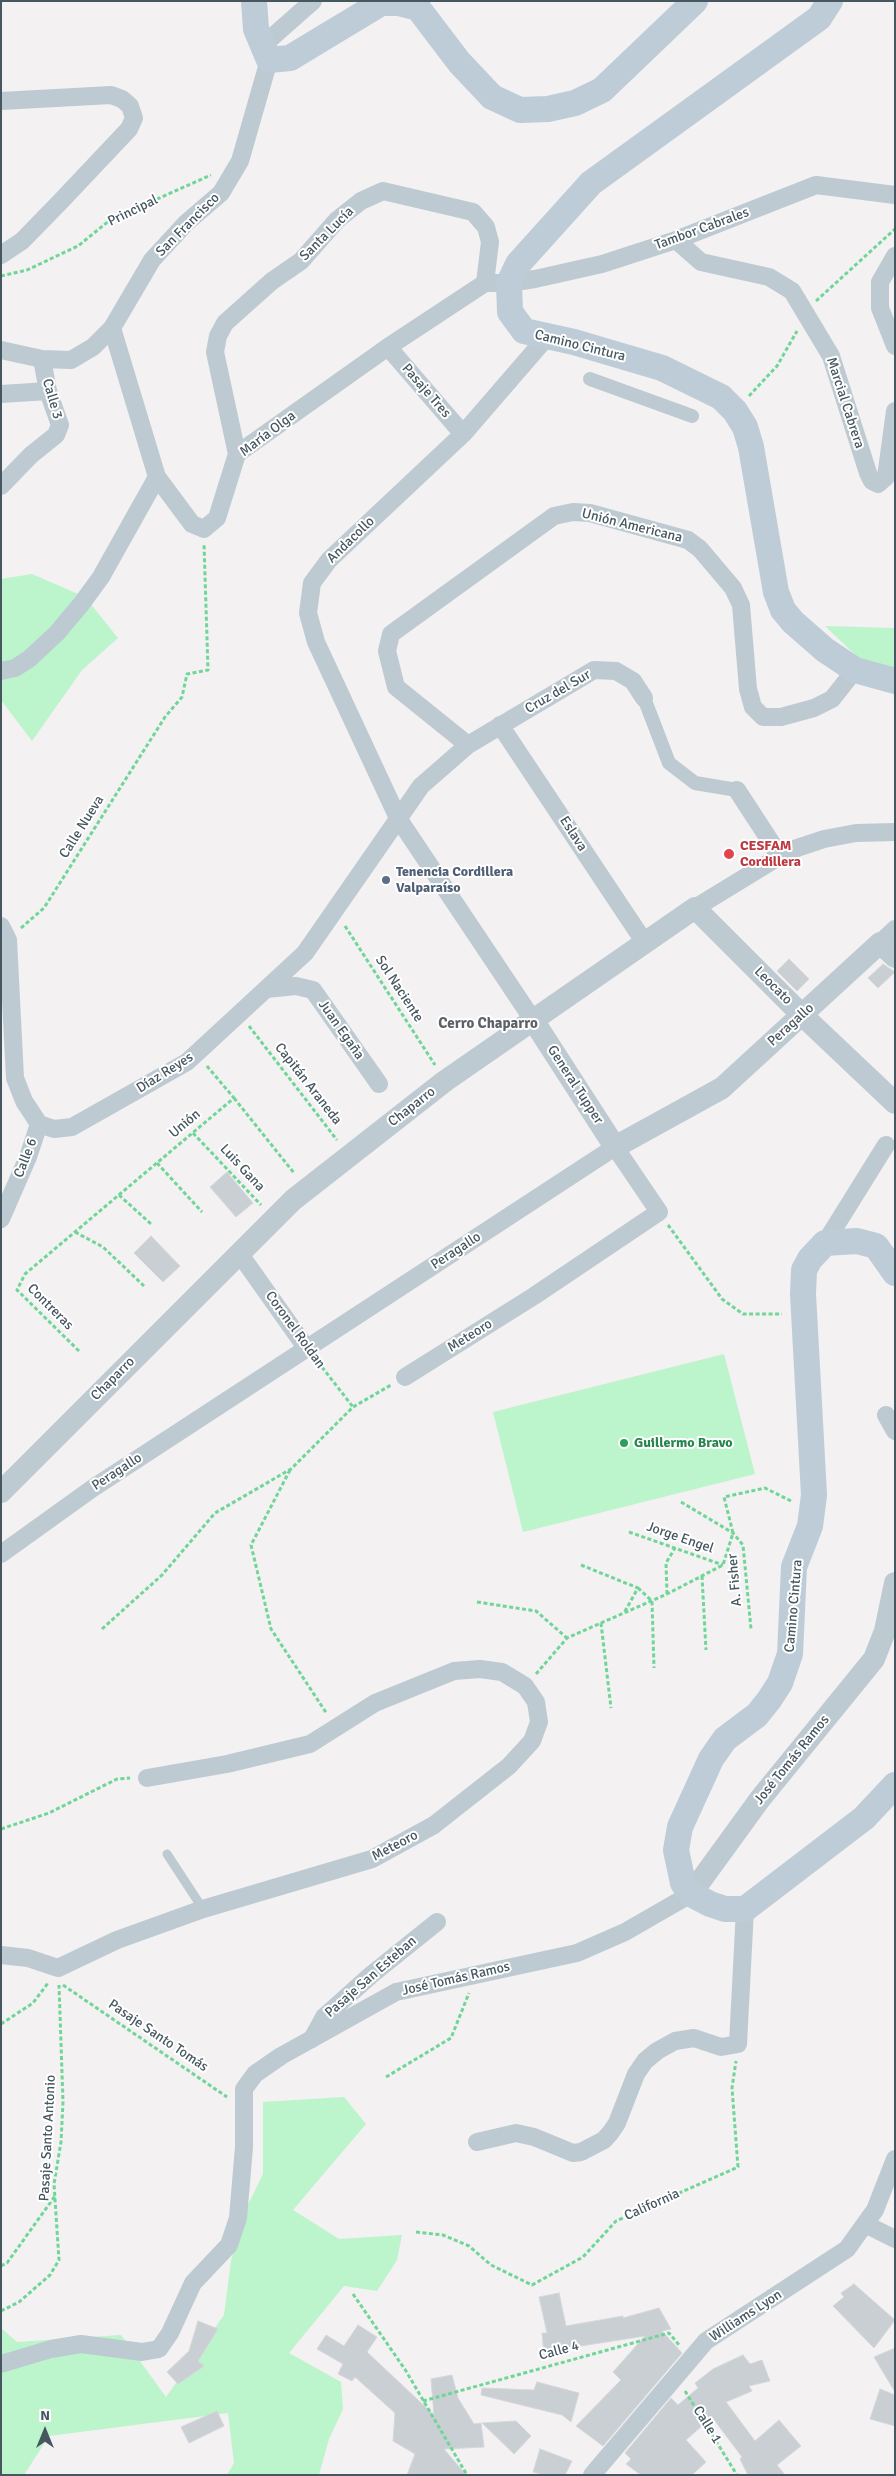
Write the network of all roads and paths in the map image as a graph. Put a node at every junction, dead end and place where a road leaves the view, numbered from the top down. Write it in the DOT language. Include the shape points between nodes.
graph roads {
  1 [pos="254,1"];
  2 [pos="314,1"];
  3 [pos="696,1"];
  4 [pos="830,1"];
  5 [pos="266,53"];
  6 [pos="1,100"];
  7 [pos="240,161"];
  8 [pos="895,195"];
  9 [pos="676,240"];
  10 [pos="1,255"];
  11 [pos="895,256"];
  12 [pos="1,276"];
  13 [pos="497,283"];
  14 [pos="112,328"];
  15 [pos="546,338"];
  16 [pos="895,346"];
  17 [pos="388,347"];
  18 [pos="1,350"];
  19 [pos="42,359"];
  20 [pos="590,379"];
  21 [pos="48,391"];
  22 [pos="1,394"];
  23 [pos="895,411"];
  24 [pos="692,416"];
  25 [pos="463,434"];
  26 [pos="237,454"];
  27 [pos="157,477"];
  28 [pos="1,486"];
  29 [pos="204,529"];
  30 [pos="855,670"];
  31 [pos="1,671"];
  32 [pos="895,681"];
  33 [pos="644,698"];
  34 [pos="500,725"];
  35 [pos="468,745"];
  36 [pos="737,790"];
  37 [pos="398,818"];
  38 [pos="895,832"];
  39 [pos="780,856"];
  40 [pos="695,908"];
  41 [pos="334,910"];
  42 [pos="4,933"];
  43 [pos="645,943"];
  44 [pos="890,943"];
  45 [pos="266,989"];
  46 [pos="802,1015"];
  47 [pos="255,1020"];
  48 [pos="533,1020"];
  49 [pos="248,1026"];
  50 [pos="241,1032"];
  51 [pos="204,1063"];
  52 [pos="445,1081"];
  53 [pos="379,1084"];
  54 [pos="234,1098"];
  55 [pos="895,1103"];
  56 [pos="39,1124"];
  57 [pos="193,1133"];
  58 [pos="886,1145"];
  59 [pos="615,1147"];
  60 [pos="349,1157"];
  61 [pos="157,1163"];
  62 [pos="307,1190"];
  63 [pos="119,1195"];
  64 [pos="202,1212"];
  65 [pos="659,1212"];
  66 [pos="1,1219"];
  67 [pos="275,1220"];
  68 [pos="151,1224"];
  69 [pos="75,1232"];
  70 [pos="825,1243"];
  71 [pos="239,1253"];
  72 [pos="895,1273"];
  73 [pos="25,1274"];
  74 [pos="144,1286"];
  75 [pos="805,1313"];
  76 [pos="307,1349"];
  77 [pos="79,1351"];
  78 [pos="405,1377"];
  79 [pos="353,1406"];
  80 [pos="886,1415"];
  81 [pos="895,1431"];
  82 [pos="290,1469"];
  83 [pos="1,1492"];
  84 [pos="681,1502"];
  85 [pos="812,1512"];
  86 [pos="629,1532"];
  87 [pos="733,1533"];
  88 [pos="675,1548"];
  89 [pos="1,1554"];
  90 [pos="581,1565"];
  91 [pos="723,1565"];
  92 [pos="702,1576"];
  93 [pos="895,1583"];
  94 [pos="638,1588"];
  95 [pos="667,1594"];
  96 [pos="652,1601"];
  97 [pos="477,1602"];
  98 [pos="624,1613"];
  99 [pos="601,1623"];
  100 [pos="102,1629"];
  101 [pos="751,1629"];
  102 [pos="567,1638"];
  103 [pos="706,1650"];
  104 [pos="654,1668"];
  105 [pos="525,1686"];
  106 [pos="611,1708"];
  107 [pos="336,1728"];
  108 [pos="147,1778"];
  109 [pos="895,1785"];
  110 [pos="1,1829"];
  111 [pos="167,1854"];
  112 [pos="691,1894"];
  113 [pos="204,1909"];
  114 [pos="745,1909"];
  115 [pos="437,1922"];
  116 [pos="1,1955"];
  117 [pos="477,1974"];
  118 [pos="59,1975"];
  119 [pos="1,2024"];
  120 [pos="312,2039"];
  121 [pos="738,2044"];
  122 [pos="386,2077"];
  123 [pos="244,2109"];
  124 [pos="477,2142"];
  125 [pos="895,2159"];
  126 [pos="55,2196"];
  127 [pos="865,2224"];
  128 [pos="416,2232"];
  129 [pos="895,2239"];
  130 [pos="1,2266"];
  131 [pos="353,2294"];
  132 [pos="1,2311"];
  133 [pos="691,2359"];
  134 [pos="1,2364"];
  135 [pos="675,2376"];
  136 [pos="423,2400"];
  137 [pos="466,2475"];
  138 [pos="592,2475"];
  139 [pos="737,2475"];
  1 -- 5 [label="main road" via="256,29"];
  2 -- 5 [label="street"];
  3 -- 5 [label="main road" via="602,90 575,103 548,109 520,110 492,97 459,62 418,8 398,3 381,3 290,58"];
  4 -- 13 [label="main road" via="819,18 591,183"];
  5 -- 7 [label="street, San Francisco"];
  6 -- 10 [label="street" via="111,95 130,106 134,118 129,129 22,241"];
  7 -- 12 [label="path, Principal" via="110,220 78,246 28,270"];
  7 -- 14 [label="street, San Francisco" via="221,193 186,223 152,260"];
  8 -- 9 [label="street, Tambor Cabrales" via="816,185"];
  9 -- 13 [label="street, Tambor Cabrales" via="602,264"];
  9 -- 23 [label="street, Marcial Cabrera" via="701,262 769,277 792,291 832,356 868,473 878,484 886,477"];
  11 -- 16 [label="street" via="880,282 880,308"];
  13 -- 15 [label="main road, Camino Cintura" via="510,312 524,331"];
  13 -- 17 [label="street, María Olga"];
  13 -- 26 [label="street, Santa Lucía" via="486,227 473,212 383,191 360,201 337,220 302,261 272,281 225,323 218,336 215,352"];
  14 -- 19 [label="street, San Francisco" via="92,347 71,360"];
  14 -- 27 [label="street"];
  15 -- 25 [label="street, Andacollo"];
  15 -- 30 [label="main road, Camino Cintura" via="574,342 662,368 721,397 735,411 745,427 751,447 776,592 783,610 825,650"];
  17 -- 25 [label="street, Pasaje Tres"];
  17 -- 26 [label="street, María Olga"];
  18 -- 19 [label="street, San Francisco"];
  19 -- 21 [label="street, Calle 3"];
  20 -- 24 [label="street"];
  21 -- 22 [label="street"];
  21 -- 28 [label="street, Calle 3" via="60,425 56,435"];
  25 -- 37 [label="street, Andacollo" via="329,560 312,583 308,613 316,642"];
  26 -- 29 [label="street, María Olga" via="218,518"];
  27 -- 29 [label="street" via="192,524"];
  27 -- 31 [label="street" via="101,576 82,603 28,659 15,668"];
  29 -- 42 [label="path, Calle Nueva" via="208,670 187,674 182,698 165,718 44,908"];
  30 -- 32 [label="main road, Camino Cintura"];
  30 -- 35 [label="street, Unión Americana" via="832,699 782,718 763,717 753,707 748,689 740,605 733,588 700,549 688,540 590,513 554,516 391,634 387,651 396,687"];
  33 -- 34 [label="street, Cruz del Sur" via="633,681 616,671 594,670"];
  33 -- 36 [label="street, Cruz del Sur" via="669,763 695,783"];
  34 -- 35 [label="street, Cruz del Sur"];
  34 -- 43 [label="street, Eslava"];
  35 -- 37 [label="street, Cruz del Sur" via="421,786"];
  36 -- 39 [label="street, Cruz del Sur"];
  37 -- 41 [label="street, Díaz Reyes"];
  37 -- 48 [label="street, General Tupper"];
  38 -- 39 [label="street, Chaparro" via="824,839"];
  39 -- 40 [label="street, Chaparro"];
  40 -- 43 [label="street, Chaparro"];
  40 -- 46 [label="street, Leocato"];
  41 -- 45 [label="street, Díaz Reyes" via="305,953"];
  41 -- 52 [label="path, Sol Naciente"];
  42 -- 56 [label="street" via="14,1078"];
  43 -- 48 [label="street, Chaparro"];
  44 -- 46 [label="street, Peragallo"];
  45 -- 53 [label="street, Juan Egaña" via="296,986 313,990"];
  45 -- 56 [label="street, Díaz Reyes" via="187,1062 72,1127 54,1129"];
  46 -- 55 [label="street, Leocato"];
  46 -- 59 [label="street, Peragallo" via="722,1088"];
  47 -- 49 [label="path"];
  48 -- 52 [label="street, Chaparro"];
  48 -- 59 [label="street, General Tupper"];
  49 -- 50 [label="path"];
  49 -- 60 [label="path, Capitán Araneda"];
  51 -- 54 [label="path"];
  52 -- 60 [label="street, Chaparro"];
  54 -- 57 [label="path, Unión"];
  54 -- 62 [label="path"];
  56 -- 66 [label="street, Calle 6"];
  57 -- 61 [label="path, Unión"];
  57 -- 67 [label="path, Luis Gana"];
  58 -- 70 [label="street"];
  59 -- 65 [label="street, General Tupper"];
  59 -- 76 [label="street, Peragallo"];
  60 -- 62 [label="street, Chaparro"];
  61 -- 63 [label="path, Unión"];
  61 -- 64 [label="path"];
  62 -- 67 [label="street, Chaparro"];
  63 -- 68 [label="path"];
  63 -- 69 [label="path, Unión"];
  65 -- 75 [label="path" via="722,1299 743,1314"];
  65 -- 78 [label="street, Meteoro"];
  67 -- 71 [label="street, Chaparro"];
  69 -- 73 [label="path, Unión"];
  69 -- 74 [label="path" via="103,1247"];
  70 -- 72 [label="main road" via="845,1240 868,1242 876,1246"];
  70 -- 75 [label="main road, Camino Cintura" via="804,1270"];
  71 -- 76 [label="street, Coronel Roldan"];
  71 -- 83 [label="street, Chaparro"];
  73 -- 77 [label="path, Contreras" via="17,1290"];
  75 -- 85 [label="main road, Camino Cintura" via="814,1495"];
  76 -- 79 [label="path, Coronel Roldan"];
  76 -- 89 [label="street, Peragallo" via="93,1488"];
  78 -- 79 [label="path"];
  79 -- 82 [label="path"];
  80 -- 81 [label="street"];
  82 -- 100 [label="path" via="215,1513 162,1575"];
  82 -- 107 [label="path" via="251,1545 271,1629"];
  84 -- 87 [label="path, A. Fisher"];
  85 -- 87 [label="path" via="765,1488 724,1497"];
  85 -- 112 [label="main road, Camino Cintura" via="794,1567 792,1640 786,1669 773,1694 757,1714 717,1749 680,1827 676,1850 678,1865"];
  86 -- 88 [label="path, Jorge Engel"];
  87 -- 91 [label="path"];
  87 -- 101 [label="path, A. Fisher" via="743,1545"];
  88 -- 91 [label="path, Jorge Engel"];
  88 -- 95 [label="path" via="666,1563"];
  90 -- 94 [label="path"];
  91 -- 92 [label="path"];
  92 -- 95 [label="path"];
  92 -- 103 [label="path, Jorge Engel"];
  93 -- 112 [label="street, José Tomás Ramos" via="885,1632 874,1659 760,1800"];
  94 -- 96 [label="path"];
  94 -- 98 [label="path"];
  95 -- 96 [label="path"];
  96 -- 98 [label="path"];
  96 -- 104 [label="path"];
  97 -- 102 [label="path" via="536,1611"];
  98 -- 99 [label="path"];
  99 -- 102 [label="path"];
  99 -- 106 [label="path"];
  102 -- 105 [label="path"];
  105 -- 107 [label="street, Meteoro" via="502,1672 480,1669 454,1671 375,1704"];
  105 -- 113 [label="street, Meteoro" via="536,1702 539,1722 532,1741 509,1766 434,1825 372,1859"];
  107 -- 108 [label="street, Meteoro" via="310,1744"];
  108 -- 110 [label="path" via="117,1779 49,1813"];
  109 -- 114 [label="main road" via="864,1818"];
  111 -- 113 [label="lane"];
  112 -- 114 [label="main road" via="725,1909"];
  112 -- 117 [label="street, José Tomás Ramos" via="625,1932 577,1953"];
  113 -- 118 [label="street, Meteoro" via="117,1940"];
  114 -- 121 [label="street"];
  115 -- 120 [label="street, Pasaje San Esteban" via="324,2017"];
  116 -- 118 [label="street" via="28,1958"];
  117 -- 120 [label="street, José Tomás Ramos" via="396,1992"];
  117 -- 122 [label="path" via="451,2038"];
  118 -- 119 [label="path" via="34,2003"];
  118 -- 123 [label="path, Pasaje Santo Tomás"];
  118 -- 126 [label="path, Pasaje Santo Antonio" via="63,2102"];
  120 -- 123 [label="street, José Tomás Ramos" via="254,2074 244,2089"];
  121 -- 124 [label="street" via="721,2047 694,2038 675,2041 656,2051 636,2074 611,2132 604,2140 581,2152 573,2153 516,2133"];
  121 -- 128 [label="path, California" via="732,2088 738,2167 616,2221 583,2257 532,2285 491,2265 469,2246 444,2235"];
  123 -- 134 [label="street, José Tomás Ramos" via="238,2218 229,2245 193,2283 159,2349 142,2352 81,2344 51,2348"];
  125 -- 127 [label="street, Williams Lyon" via="875,2210"];
  126 -- 130 [label="path" via="7,2263"];
  126 -- 132 [label="path, Pasaje Santo Antonio" via="59,2260 50,2275 20,2302"];
  127 -- 129 [label="street"];
  127 -- 133 [label="street, Williams Lyon" via="847,2249 706,2341"];
  131 -- 136 [label="path"];
  133 -- 135 [label="street, Williams Lyon"];
  133 -- 136 [label="path, Calle 4" via="669,2333"];
  135 -- 138 [label="street, Williams Lyon"];
  135 -- 139 [label="path, Calle 1"];
  136 -- 137 [label="path"];
}
